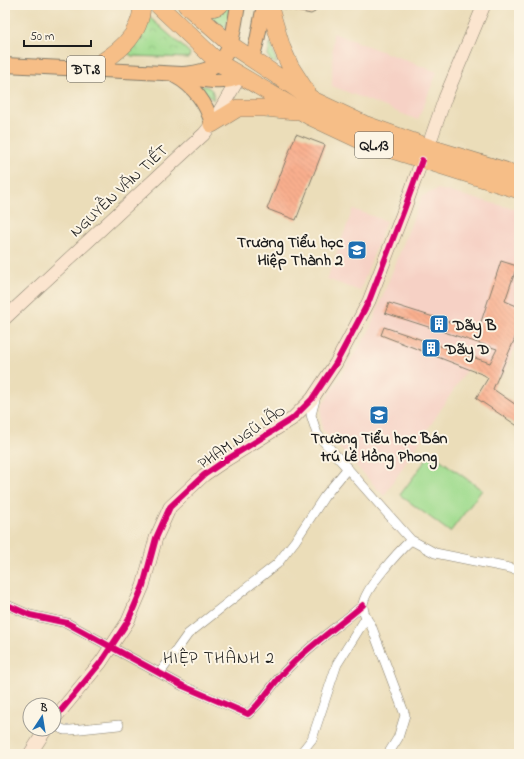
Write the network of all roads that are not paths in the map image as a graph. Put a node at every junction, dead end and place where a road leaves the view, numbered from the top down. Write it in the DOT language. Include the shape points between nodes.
graph roads {
  1 [pos="142,5"];
  2 [pos="158,5"];
  3 [pos="186,5"];
  4 [pos="220,5"];
  5 [pos="238,5"];
  6 [pos="264,5"];
  7 [pos="269,5"];
  8 [pos="484,5"];
  9 [pos="231,45"];
  10 [pos="252,58"];
  11 [pos="5,65"];
  12 [pos="91,69"];
  13 [pos="228,72"];
  14 [pos="167,73"];
  15 [pos="315,101"];
  16 [pos="300,111"];
  17 [pos="212,124"];
  18 [pos="425,153"];
  19 [pos="519,175"];
  20 [pos="519,190"];
  21 [pos="5,318"];
  22 [pos="316,393"];
  23 [pos="347,469"];
  24 [pos="411,540"];
  25 [pos="519,570"];
  26 [pos="5,604"];
  27 [pos="363,605"];
  28 [pos="366,618"];
  29 [pos="111,647"];
  30 [pos="160,673"];
  31 [pos="62,709"];
  32 [pos="119,725"];
  33 [pos="62,729"];
  34 [pos="41,737"];
  35 [pos="30,754"];
  36 [pos="300,754"];
  37 [pos="388,754"];
  1 -- 12 [label="highway" via="142,15 131,38 110,58"];
  2 -- 13 [label="highway, QL.13"];
  3 -- 4 [label="highway" via="203,9"];
  3 -- 9 [label="highway, QL.13"];
  5 -- 9 [label="main road"];
  6 -- 10 [label="main road"];
  7 -- 15 [label="highway" via="279,41 290,66 301,85"];
  8 -- 18 [label="street, PHẠM NGŨ LÃO"];
  9 -- 10 [label="highway, QL.13"];
  9 -- 13 [label="highway"];
  10 -- 13 [label="highway"];
  10 -- 15 [label="highway, QL.13"];
  11 -- 12 [label="main road, ĐT.8"];
  12 -- 14 [label="main road, ĐT.8"];
  13 -- 14 [label="main road"];
  13 -- 16 [label="highway, QL.13"];
  13 -- 17 [label="street, NGUYỄN VĂN TIẾT"];
  14 -- 17 [label="main road" via="187,84 204,104"];
  15 -- 18 [label="highway, QL.13"];
  16 -- 17 [label="highway" via="238,108"];
  16 -- 18 [label="highway, QL.13" via="360,140"];
  17 -- 21 [label="street, NGUYỄN VĂN TIẾT"];
  18 -- 19 [label="highway, QL.13"];
  18 -- 20 [label="highway, QL.13"];
  18 -- 22 [label="street, PHẠM NGŨ LÃO" via="369,301 336,363"];
  22 -- 23 [label="street" via="311,415 317,434"];
  22 -- 29 [label="street, PHẠM NGŨ LÃO" via="292,419 204,475 170,507 156,538 143,586 128,621"];
  23 -- 24 [label="street"];
  23 -- 30 [label="street" via="277,564 188,634"];
  24 -- 25 [label="street" via="435,553"];
  24 -- 27 [label="street" via="374,581"];
  26 -- 29 [label="street" via="30,615 67,623"];
  27 -- 28 [label="street"];
  27 -- 30 [label="street" via="287,668 257,707 248,714"];
  28 -- 36 [label="street" via="337,664 312,739"];
  28 -- 37 [label="street" via="371,625 405,715 398,738"];
  29 -- 30 [label="street"];
  29 -- 31 [label="street, PHẠM NGŨ LÃO"];
  32 -- 33 [label="street"];
  34 -- 35 [label="street"];
}
